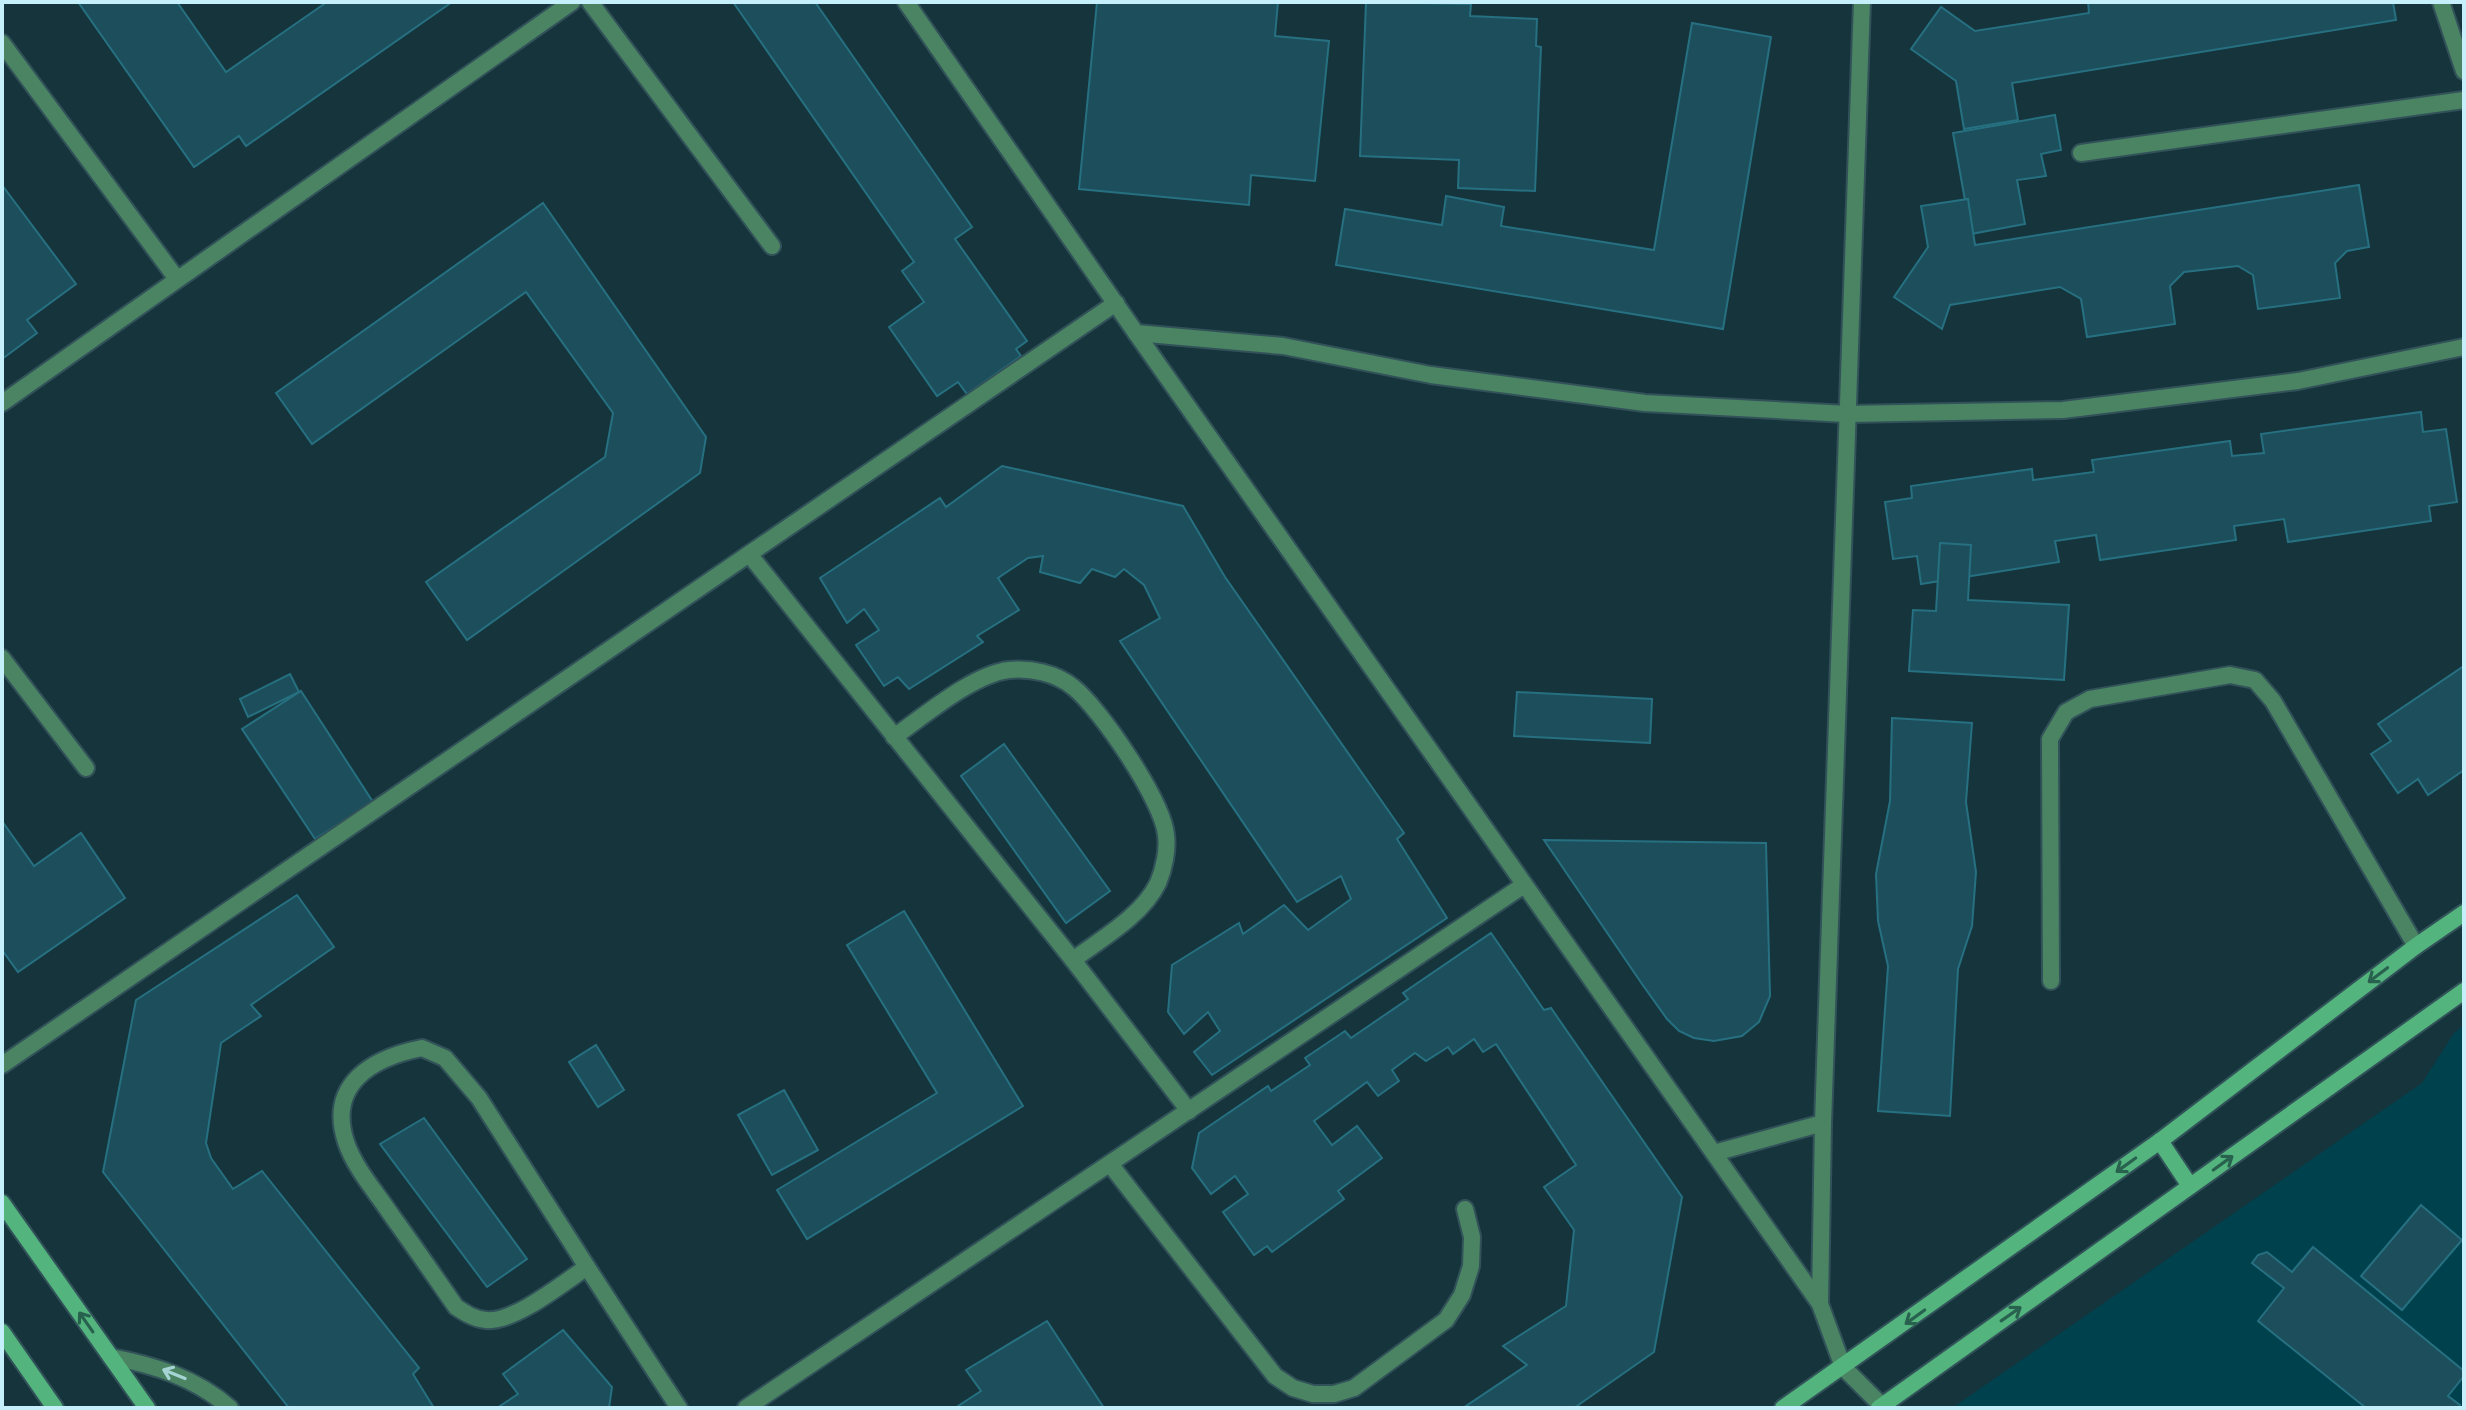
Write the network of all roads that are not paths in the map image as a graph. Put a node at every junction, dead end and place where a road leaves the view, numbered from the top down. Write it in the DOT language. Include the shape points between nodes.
graph roads {
  1 [pos="572,2"];
  2 [pos="590,2"];
  3 [pos="906,2"];
  4 [pos="1862,2"];
  5 [pos="2441,2"];
  6 [pos="2,43"];
  7 [pos="2464,71"];
  8 [pos="2464,100"];
  9 [pos="2081,153"];
  10 [pos="772,246"];
  11 [pos="177,279"];
  12 [pos="1116,303"];
  13 [pos="1136,333"];
  14 [pos="2464,347"];
  15 [pos="2,403"];
  16 [pos="1847,414"];
  17 [pos="749,554"];
  18 [pos="2,658"];
  19 [pos="894,737"];
  20 [pos="86,768"];
  21 [pos="1524,885"];
  22 [pos="2464,913"];
  23 [pos="2416,946"];
  24 [pos="1073,960"];
  25 [pos="2051,981"];
  26 [pos="2464,991"];
  27 [pos="2,1065"];
  28 [pos="1189,1111"];
  29 [pos="1823,1123"];
  30 [pos="2160,1141"];
  31 [pos="1714,1153"];
  32 [pos="1110,1164"];
  33 [pos="2190,1186"];
  34 [pos="2,1203"];
  35 [pos="1465,1209"];
  36 [pos="587,1267"];
  37 [pos="1820,1304"];
  38 [pos="2,1332"];
  39 [pos="111,1357"];
  40 [pos="1843,1367"];
  41 [pos="1881,1407"];
  42 [pos="55,1408"];
  43 [pos="147,1408"];
  44 [pos="230,1408"];
  45 [pos="679,1408"];
  46 [pos="746,1408"];
  47 [pos="1783,1408"];
  1 -- 11 [label="street"];
  2 -- 10 [label="street"];
  3 -- 12 [label="street"];
  4 -- 16 [label="street"];
  5 -- 7 [label="street"];
  6 -- 11 [label="street"];
  8 -- 9 [label="street"];
  11 -- 15 [label="street"];
  12 -- 13 [label="street"];
  12 -- 17 [label="street"];
  13 -- 16 [label="street" via="1283,346 1431,375 1645,403"];
  13 -- 21 [label="street"];
  14 -- 16 [label="street" via="2298,381 2063,410"];
  16 -- 29 [label="street"];
  17 -- 19 [label="street"];
  17 -- 27 [label="street"];
  18 -- 20 [label="street"];
  19 -- 24 [label="street"];
  19 -- 24 [label="street" via="986,676 1008,670 1030,670 1071,685 1103,718 1161,811 1167,835 1165,860 1143,905"];
  21 -- 28 [label="street"];
  21 -- 31 [label="street"];
  22 -- 23 [label="main road"];
  23 -- 25 [label="street" via="2273,701 2255,680 2230,675 2090,699 2066,712 2050,739"];
  23 -- 30 [label="main road, one-way"];
  24 -- 28 [label="street"];
  33 -- 26 [label="main road, one-way"];
  28 -- 32 [label="street"];
  29 -- 31 [label="street"];
  29 -- 37 [label="street"];
  30 -- 33 [label="main road"];
  30 -- 40 [label="main road, one-way"];
  31 -- 37 [label="street"];
  32 -- 35 [label="street" via="1275,1376 1313,1394 1354,1388 1446,1320 1462,1295 1471,1266 1472,1237"];
  32 -- 46 [label="street"];
  41 -- 33 [label="main road, one-way"];
  39 -- 34 [label="main road, one-way"];
  36 -- 36 [label="street" via="479,1098 445,1058 422,1048 395,1053 367,1067 348,1090 341,1114 346,1144 456,1307 487,1321 504,1318"];
  36 -- 45 [label="street"];
  37 -- 40 [label="street"];
  38 -- 42 [label="main road"];
  39 -- 43 [label="main road"];
  44 -- 39 [label="street, one-way" via="187,1380"];
  40 -- 41 [label="street"];
  40 -- 47 [label="main road"];
}
